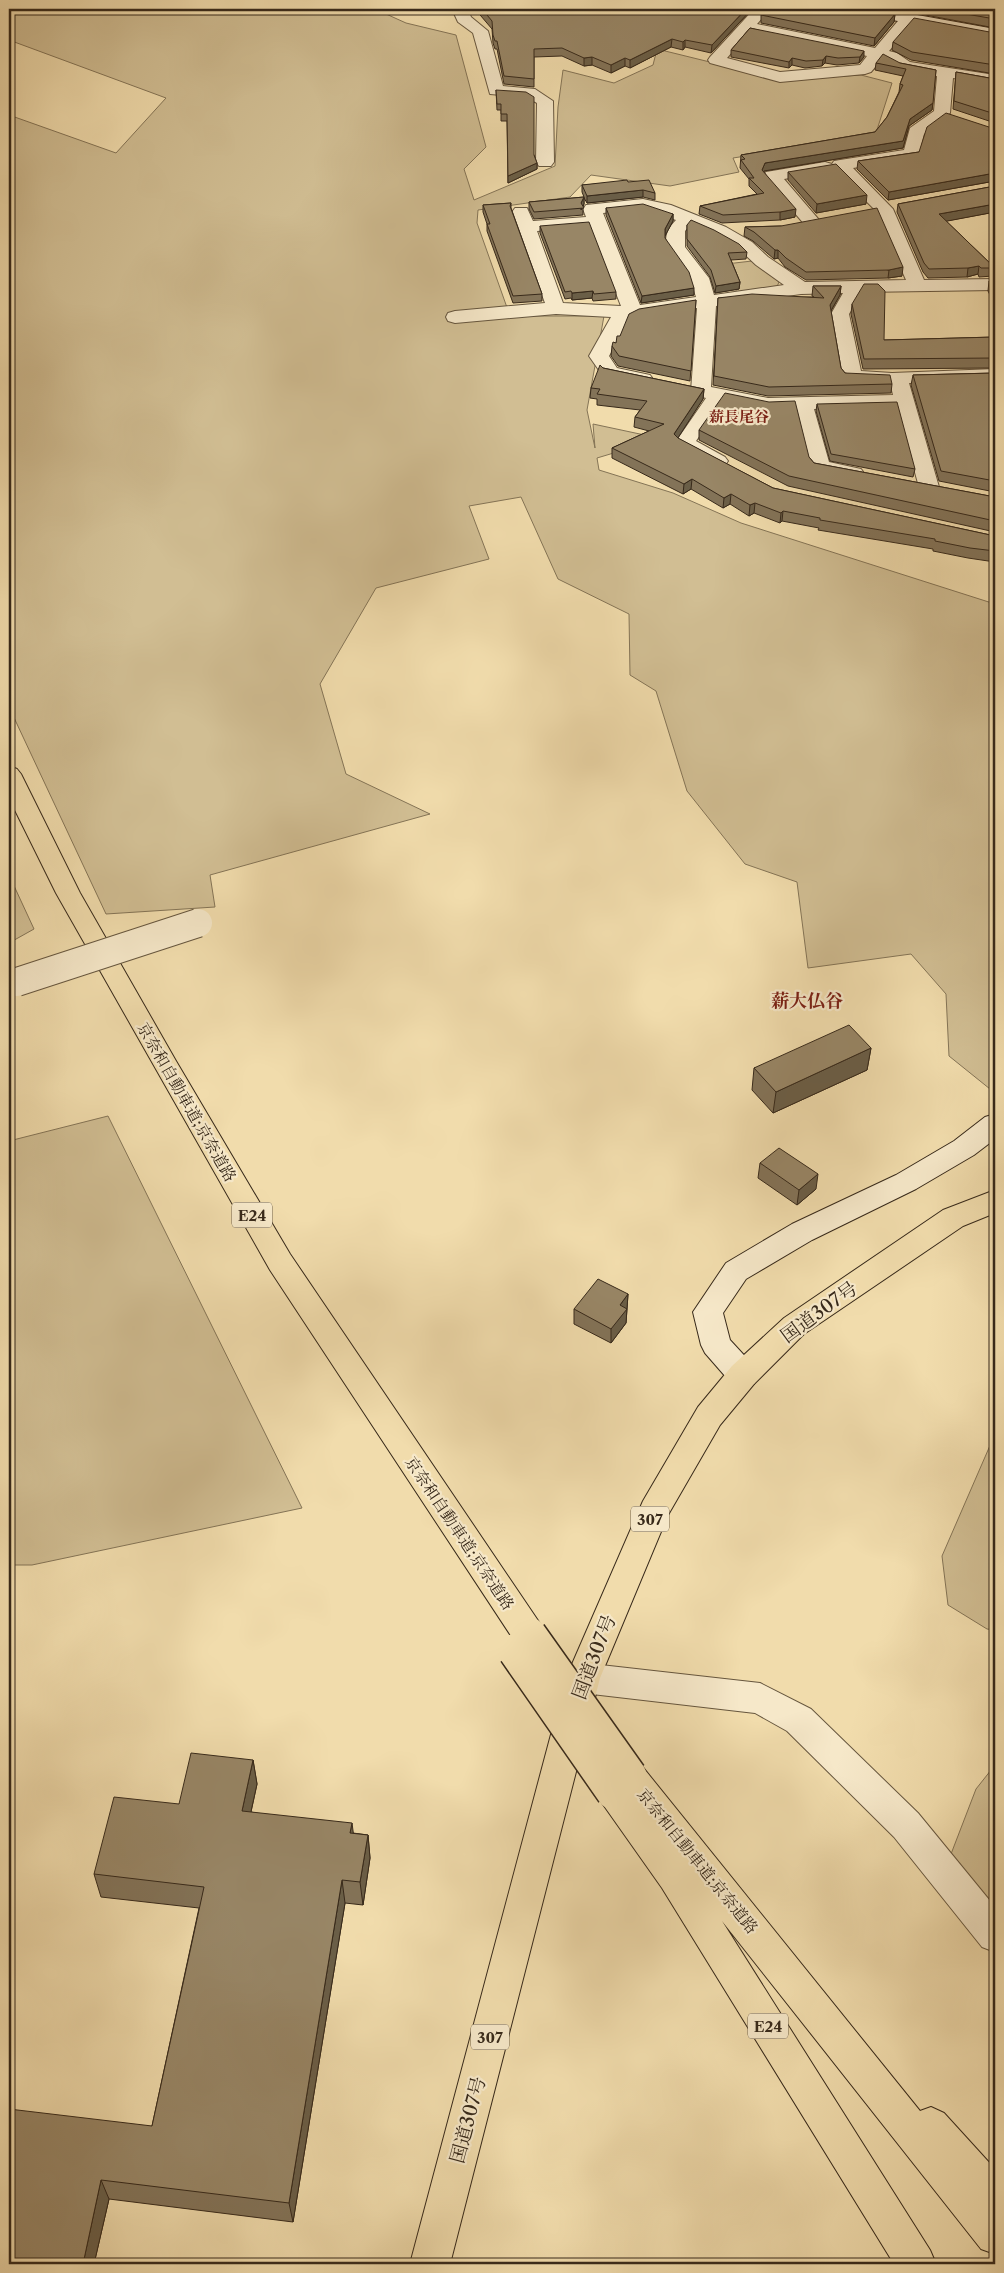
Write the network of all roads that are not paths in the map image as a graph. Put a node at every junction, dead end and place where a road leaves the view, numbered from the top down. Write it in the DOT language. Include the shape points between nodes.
graph roads {
  1 [pos="460,9"];
  2 [pos="762,9"];
  3 [pos="860,9"];
  4 [pos="909,18"];
  5 [pos="746,27"];
  6 [pos="995,34"];
  7 [pos="879,53"];
  8 [pos="945,72"];
  9 [pos="995,80"];
  10 [pos="942,113"];
  11 [pos="960,119"];
  12 [pos="546,162"];
  13 [pos="840,165"];
  14 [pos="903,205"];
  15 [pos="884,209"];
  16 [pos="866,212"];
  17 [pos="688,218"];
  18 [pos="829,218"];
  19 [pos="597,221"];
  20 [pos="748,228"];
  21 [pos="720,231"];
  22 [pos="995,284"];
  23 [pos="856,287"];
  24 [pos="918,287"];
  25 [pos="801,288"];
  26 [pos="707,303"];
  27 [pos="556,308"];
  28 [pos="633,312"];
  29 [pos="455,316"];
  30 [pos="898,377"];
  31 [pos="992,380"];
  32 [pos="692,389"];
  33 [pos="904,400"];
  34 [pos="803,403"];
  35 [pos="737,471"];
  36 [pos="875,477"];
  37 [pos="930,487"];
  38 [pos="9,774"];
  39 [pos="9,808"];
  40 [pos="198,924"];
  41 [pos="13,984"];
  42 [pos="995,1124"];
  43 [pos="995,1201"];
  44 [pos="743,1375"];
  45 [pos="522,1643"];
  46 [pos="583,1678"];
  47 [pos="622,1784"];
  48 [pos="699,1861"];
  49 [pos="995,1936"];
  50 [pos="995,2198"];
  51 [pos="995,2236"];
  52 [pos="430,2264"];
  53 [pos="916,2264"];
  1 -- 12 [label="street" via="464,20 480,31 496,91 529,92 545,101"];
  2 -- 5 [label="street"];
  3 -- 4 [label="street"];
  4 -- 6 [label="street"];
  4 -- 7 [label="street"];
  5 -- 7 [label="street"];
  5 -- 7 [label="street" via="716,60 780,77 864,70"];
  7 -- 8 [label="street" via="891,56 905,66"];
  8 -- 9 [label="street"];
  8 -- 10 [label="street"];
  10 -- 11 [label="street"];
  10 -- 13 [label="street" via="916,132 912,154"];
  13 -- 15 [label="street"];
  13 -- 18 [label="street" via="772,176 803,223"];
  14 -- 15 [label="street"];
  15 -- 16 [label="street"];
  15 -- 24 [label="street"];
  17 -- 19 [label="street" via="643,204 592,209"];
  17 -- 21 [label="street"];
  17 -- 26 [label="street" via="676,230 676,248 700,278"];
  19 -- 27 [label="street" via="524,219"];
  19 -- 28 [label="street"];
  20 -- 21 [label="street"];
  21 -- 25 [label="street" via="746,246"];
  22 -- 24 [label="street"];
  23 -- 24 [label="street"];
  23 -- 25 [label="street"];
  23 -- 30 [label="street" via="840,314 852,377"];
  25 -- 26 [label="street"];
  26 -- 28 [label="street"];
  26 -- 32 [label="street"];
  27 -- 28 [label="street"];
  27 -- 29 [label="street"];
  28 -- 32 [label="street" via="620,319 599,356 610,372"];
  30 -- 31 [label="street"];
  30 -- 33 [label="street"];
  32 -- 34 [label="street" via="768,404"];
  32 -- 35 [label="street" via="685,443"];
  33 -- 34 [label="street"];
  33 -- 37 [label="street"];
  34 -- 36 [label="street" via="820,467"];
  38 -- 45 [label="highway, 京奈和自動車道;京奈道路 / E24" via="68,893 280,1262"];
  39 -- 45 [label="highway, 京奈和自動車道;京奈道路 / E24" via="59,906 262,1269"];
  40 -- 41 [label="street, bridge"];
  42 -- 44 [label="street" via="964,1148 906,1182 802,1232 736,1271 708,1312 716,1345"];
  43 -- 44 [label="highway, 国道307号 / 307" via="953,1218 794,1326"];
  44 -- 46 [label="highway, 国道307号 / 307" via="709,1416 654,1510"];
  45 -- 47 [label="highway, 京奈和自動車道;京奈道路 / E24, bridge"];
  46 -- 49 [label="street" via="760,1698 798,1720 906,1825"];
  46 -- 52 [label="highway, 国道307号 / 307"];
  47 -- 48 [label="highway, 京奈和自動車道;京奈道路 / E24"];
  47 -- 53 [label="highway, 京奈和自動車道;京奈道路 / E24" via="674,1876"];
  48 -- 50 [label="highway"];
  48 -- 51 [label="highway, 京奈和自動車道;京奈道路 / E24"];
}
